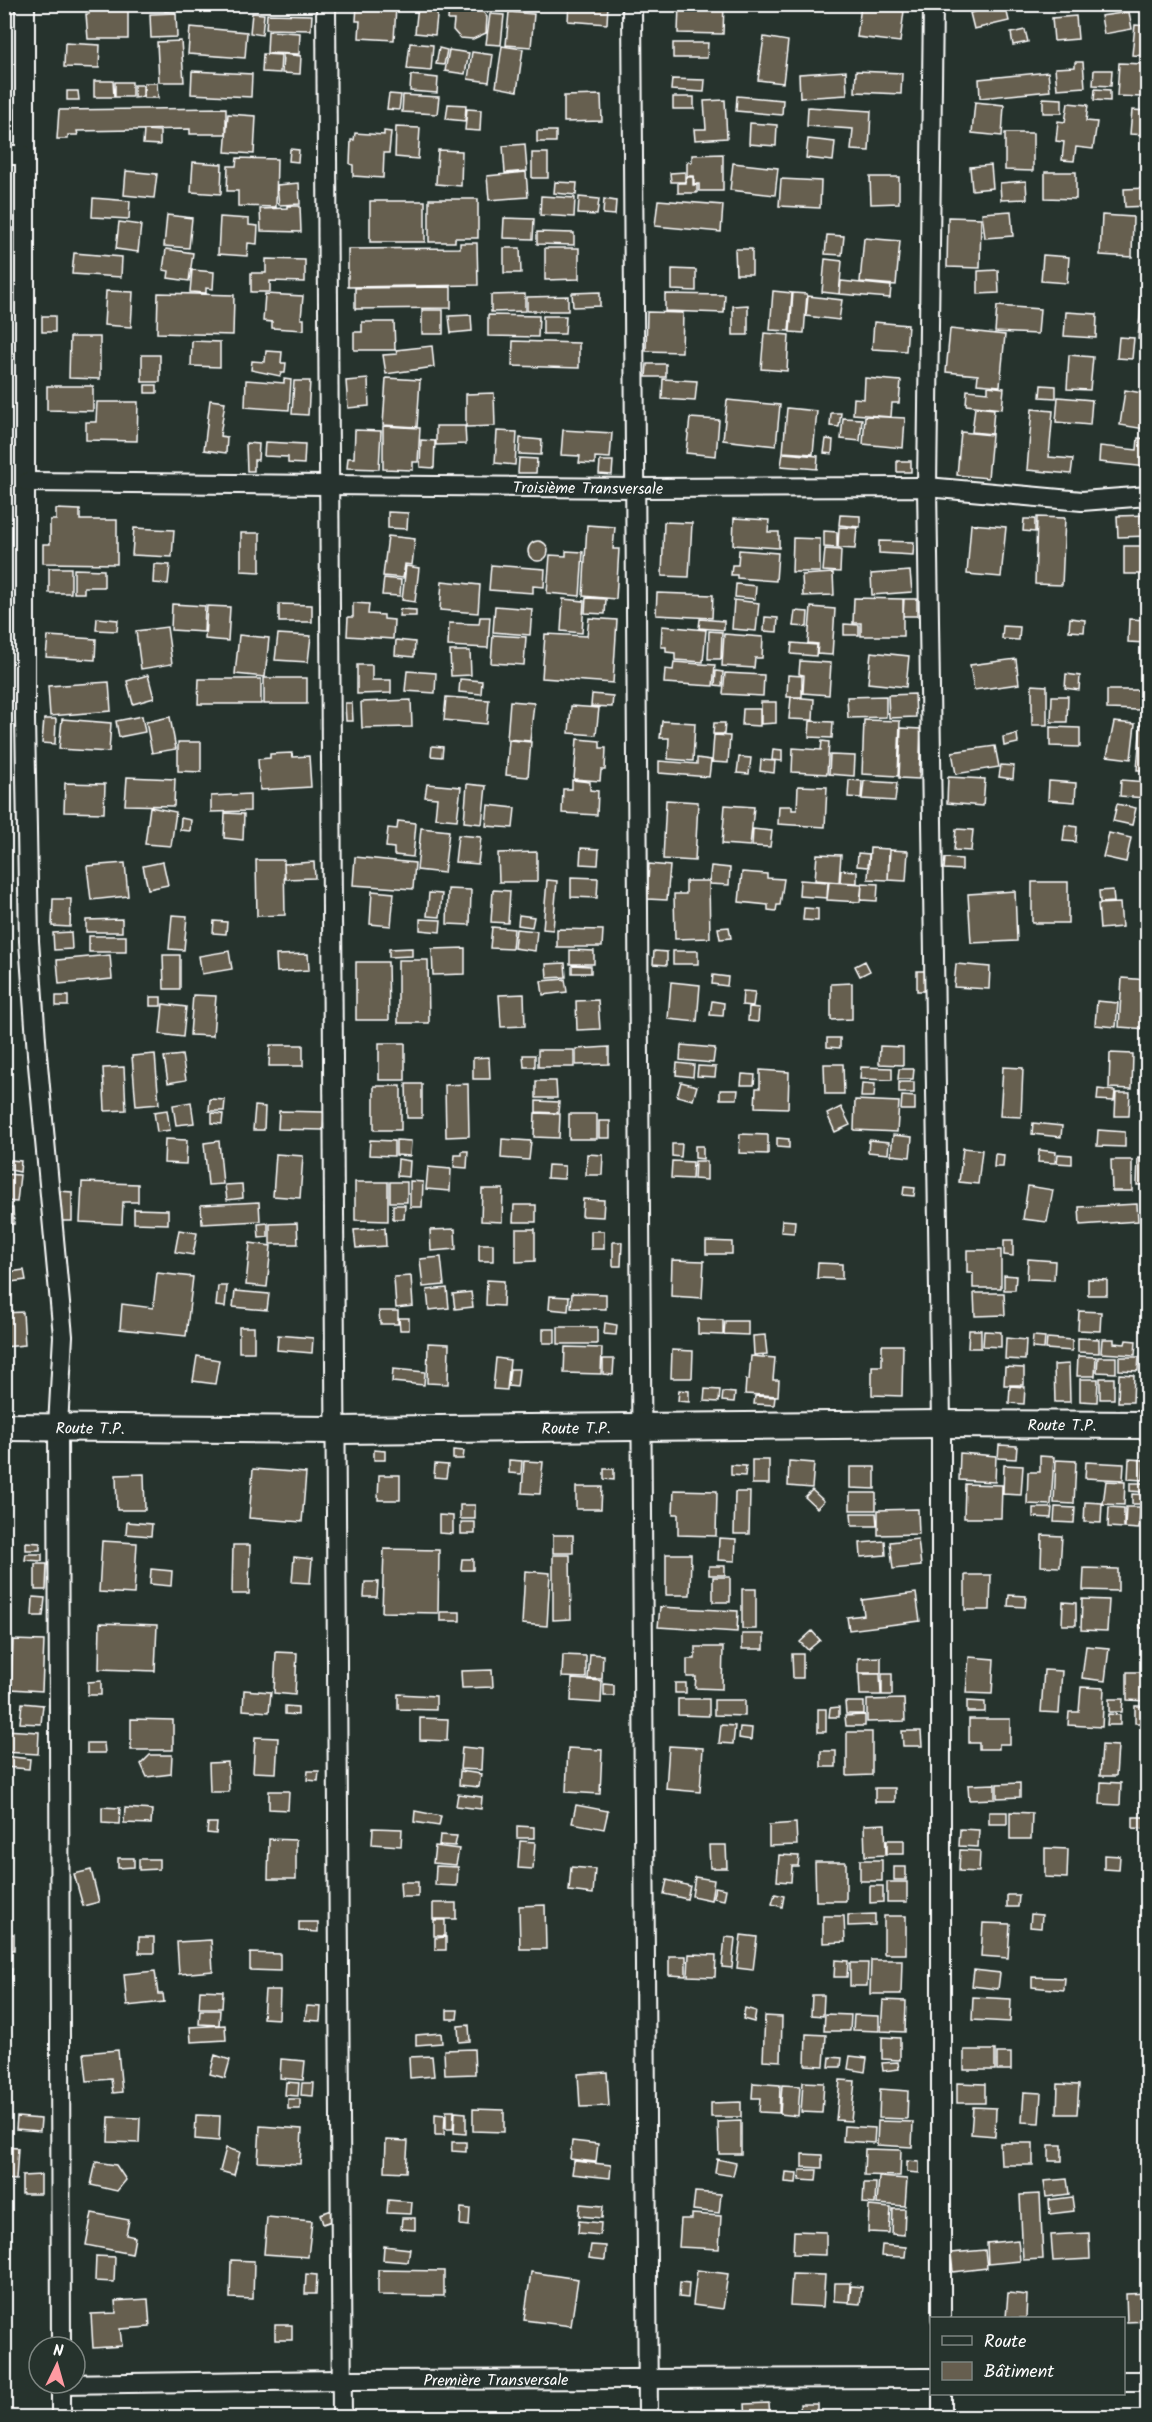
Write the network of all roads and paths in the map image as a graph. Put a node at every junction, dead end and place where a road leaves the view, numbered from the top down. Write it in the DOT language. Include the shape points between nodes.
graph roads {
  1 [pos="25,4"];
  2 [pos="326,4"];
  3 [pos="632,4"];
  4 [pos="933,4"];
  5 [pos="4,155"];
  6 [pos="24,155"];
  7 [pos="27,482"];
  8 [pos="329,485"];
  9 [pos="927,487"];
  10 [pos="635,488"];
  11 [pos="1148,496"];
  12 [pos="941,1424"];
  13 [pos="1148,1425"];
  14 [pos="58,1426"];
  15 [pos="641,1426"];
  16 [pos="4,1427"];
  17 [pos="335,1430"];
  18 [pos="942,2317"];
  19 [pos="61,2335"];
  20 [pos="930,2378"];
  21 [pos="341,2380"];
  22 [pos="648,2381"];
  23 [pos="1125,2381"];
  24 [pos="1148,2381"];
  25 [pos="87,2384"];
  26 [pos="61,2395"];
  27 [pos="942,2395"];
  28 [pos="61,2418"];
  29 [pos="342,2418"];
  30 [pos="648,2418"];
  31 [pos="942,2418"];
  1 -- 6 [label="street"];
  2 -- 8 [label="street"];
  3 -- 10 [label="street"];
  4 -- 9 [label="street"];
  5 -- 6 [label="street"];
  6 -- 7 [label="street"];
  7 -- 8 [label="street, Troisième Transversale"];
  7 -- 14 [label="street" via="25,720 29,941 63,1336"];
  8 -- 10 [label="street, Troisième Transversale"];
  8 -- 17 [label="street"];
  9 -- 10 [label="street, Troisième Transversale"];
  9 -- 11 [label="street, Troisième Transversale" via="1082,501"];
  9 -- 12 [label="street"];
  10 -- 15 [label="street"];
  12 -- 13 [label="street, Route T.P."];
  12 -- 15 [label="street, Route T.P."];
  12 -- 18 [label="street"];
  14 -- 16 [label="street, Route T.P."];
  14 -- 17 [label="street, Route T.P."];
  14 -- 19 [label="street"];
  15 -- 17 [label="street, Route T.P."];
  15 -- 22 [label="street"];
  17 -- 21 [label="street"];
  20 -- 22 [label="street, Première Transversale"];
  21 -- 22 [label="street, Première Transversale"];
  21 -- 25 [label="street, Première Transversale"];
  21 -- 29 [label="street"];
  22 -- 30 [label="street"];
  23 -- 24 [label="street"];
  26 -- 28 [label="street"];
  27 -- 31 [label="street"];
}
